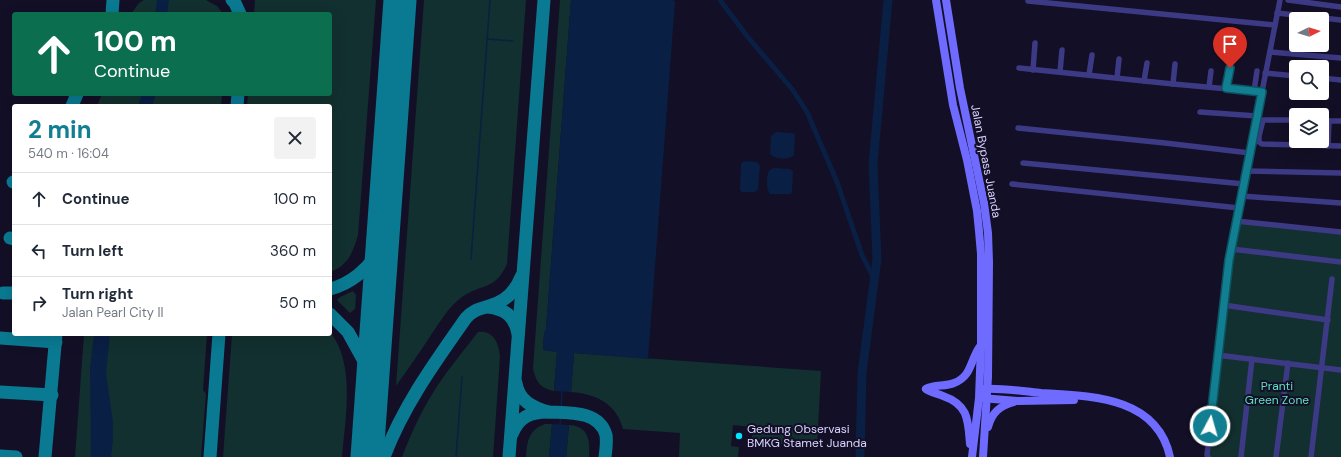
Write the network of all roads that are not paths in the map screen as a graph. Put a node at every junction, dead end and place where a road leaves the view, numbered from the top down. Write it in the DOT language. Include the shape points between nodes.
graph roads {
  1 [pos="936,0"];
  2 [pos="946,0"];
  3 [pos="1280,0"];
  4 [pos="1288,0"];
  5 [pos="1028,1"];
  6 [pos="1308,1"];
  7 [pos="1341,7"];
  8 [pos="1277,13"];
  9 [pos="1341,20"];
  10 [pos="1275,25"];
  11 [pos="1035,43"];
  12 [pos="1062,50"];
  13 [pos="1270,52"];
  14 [pos="1092,55"];
  15 [pos="1341,58"];
  16 [pos="1119,59"];
  17 [pos="1147,63"];
  18 [pos="1175,64"];
  19 [pos="1019,68"];
  20 [pos="1230,68"];
  21 [pos="1034,70"];
  22 [pos="1211,71"];
  23 [pos="1257,71"];
  24 [pos="1060,72"];
  25 [pos="1265,74"];
  26 [pos="1089,76"];
  27 [pos="1289,76"];
  28 [pos="1117,78"];
  29 [pos="1329,79"];
  30 [pos="1341,80"];
  31 [pos="1144,81"];
  32 [pos="1172,84"];
  33 [pos="1209,87"];
  34 [pos="1226,88"];
  35 [pos="1254,91"];
  36 [pos="1262,92"];
  37 [pos="1200,112"];
  38 [pos="1257,116"];
  39 [pos="1289,120"];
  40 [pos="1329,121"];
  41 [pos="1341,121"];
  42 [pos="1258,127"];
  43 [pos="1018,128"];
  44 [pos="1256,135"];
  45 [pos="1289,145"];
  46 [pos="1329,146"];
  47 [pos="1341,146"];
  48 [pos="1250,153"];
  49 [pos="1023,163"];
  50 [pos="1246,171"];
  51 [pos="1341,173"];
  52 [pos="1012,184"];
  53 [pos="1244,184"];
  54 [pos="1241,196"];
  55 [pos="1341,203"];
  56 [pos="1239,208"];
  57 [pos="1236,222"];
  58 [pos="1341,232"];
  59 [pos="1231,248"];
  60 [pos="1341,262"];
  61 [pos="1332,280"];
  62 [pos="1223,305"];
  63 [pos="1328,320"];
  64 [pos="981,345"];
  65 [pos="1217,355"];
  66 [pos="1252,359"];
  67 [pos="1288,363"];
  68 [pos="1322,367"];
  69 [pos="1341,370"];
  70 [pos="983,389"];
  71 [pos="1086,397"];
  72 [pos="983,399"];
  73 [pos="1018,400"];
  74 [pos="984,442"];
  75 [pos="972,457"];
  76 [pos="983,457"];
  77 [pos="1170,457"];
  78 [pos="1208,457"];
  79 [pos="1241,457"];
  80 [pos="1276,457"];
  81 [pos="1311,457"];
  1 -- 64 [label="main road, Jalan Bypass Juanda" via="954,105 977,211 981,254"];
  2 -- 70 [label="main road, Jalan Bypass Juanda" via="987,226 989,262"];
  3 -- 8 [label="street"];
  4 -- 6 [label="street"];
  5 -- 10 [label="street"];
  6 -- 7 [label="street"];
  8 -- 9 [label="street"];
  8 -- 10 [label="street"];
  10 -- 13 [label="street"];
  11 -- 21 [label="street"];
  12 -- 24 [label="street"];
  13 -- 15 [label="street"];
  13 -- 25 [label="street"];
  14 -- 26 [label="street"];
  16 -- 28 [label="street"];
  17 -- 31 [label="street"];
  18 -- 32 [label="street"];
  19 -- 21 [label="street"];
  20 -- 34 [label="street"];
  21 -- 24 [label="street"];
  22 -- 33 [label="street"];
  23 -- 35 [label="street"];
  24 -- 26 [label="street"];
  25 -- 27 [label="street"];
  25 -- 36 [label="street"];
  26 -- 28 [label="street"];
  28 -- 31 [label="street"];
  29 -- 30 [label="street"];
  31 -- 32 [label="street"];
  32 -- 33 [label="street"];
  33 -- 34 [label="street"];
  34 -- 35 [label="street"];
  35 -- 36 [label="street"];
  36 -- 38 [label="street"];
  37 -- 38 [label="street"];
  38 -- 42 [label="street"];
  39 -- 42 [label="street" via="1264,119"];
  40 -- 41 [label="street"];
  42 -- 44 [label="street"];
  43 -- 48 [label="street"];
  44 -- 45 [label="street" via="1262,144"];
  44 -- 48 [label="street"];
  46 -- 47 [label="street"];
  48 -- 50 [label="street"];
  49 -- 53 [label="street"];
  50 -- 51 [label="street"];
  50 -- 53 [label="street"];
  52 -- 56 [label="street"];
  53 -- 54 [label="street"];
  54 -- 55 [label="street"];
  54 -- 56 [label="street"];
  56 -- 57 [label="street"];
  57 -- 58 [label="street"];
  57 -- 59 [label="street"];
  59 -- 60 [label="street"];
  59 -- 62 [label="street"];
  61 -- 63 [label="street"];
  62 -- 63 [label="street"];
  62 -- 65 [label="street"];
  63 -- 68 [label="street"];
  64 -- 70 [label="main road, Jalan Bypass Juanda"];
  64 -- 75 [label="main road" via="975,352 969,370 960,380 926,389 949,399 964,412 968,423"];
  65 -- 66 [label="street"];
  65 -- 78 [label="street"];
  66 -- 67 [label="street"];
  66 -- 79 [label="street"];
  67 -- 68 [label="street"];
  67 -- 80 [label="street"];
  68 -- 69 [label="street"];
  68 -- 81 [label="street"];
  70 -- 71 [label="main road"];
  70 -- 72 [label="main road, Jalan Bypass Juanda"];
  71 -- 73 [label="main road" via="1072,400"];
  71 -- 77 [label="main road" via="1119,403 1147,418 1164,439"];
  72 -- 73 [label="main road"];
  72 -- 74 [label="main road"];
  72 -- 75 [label="main road"];
  73 -- 74 [label="main road" via="995,411"];
  74 -- 76 [label="main road"];
}
